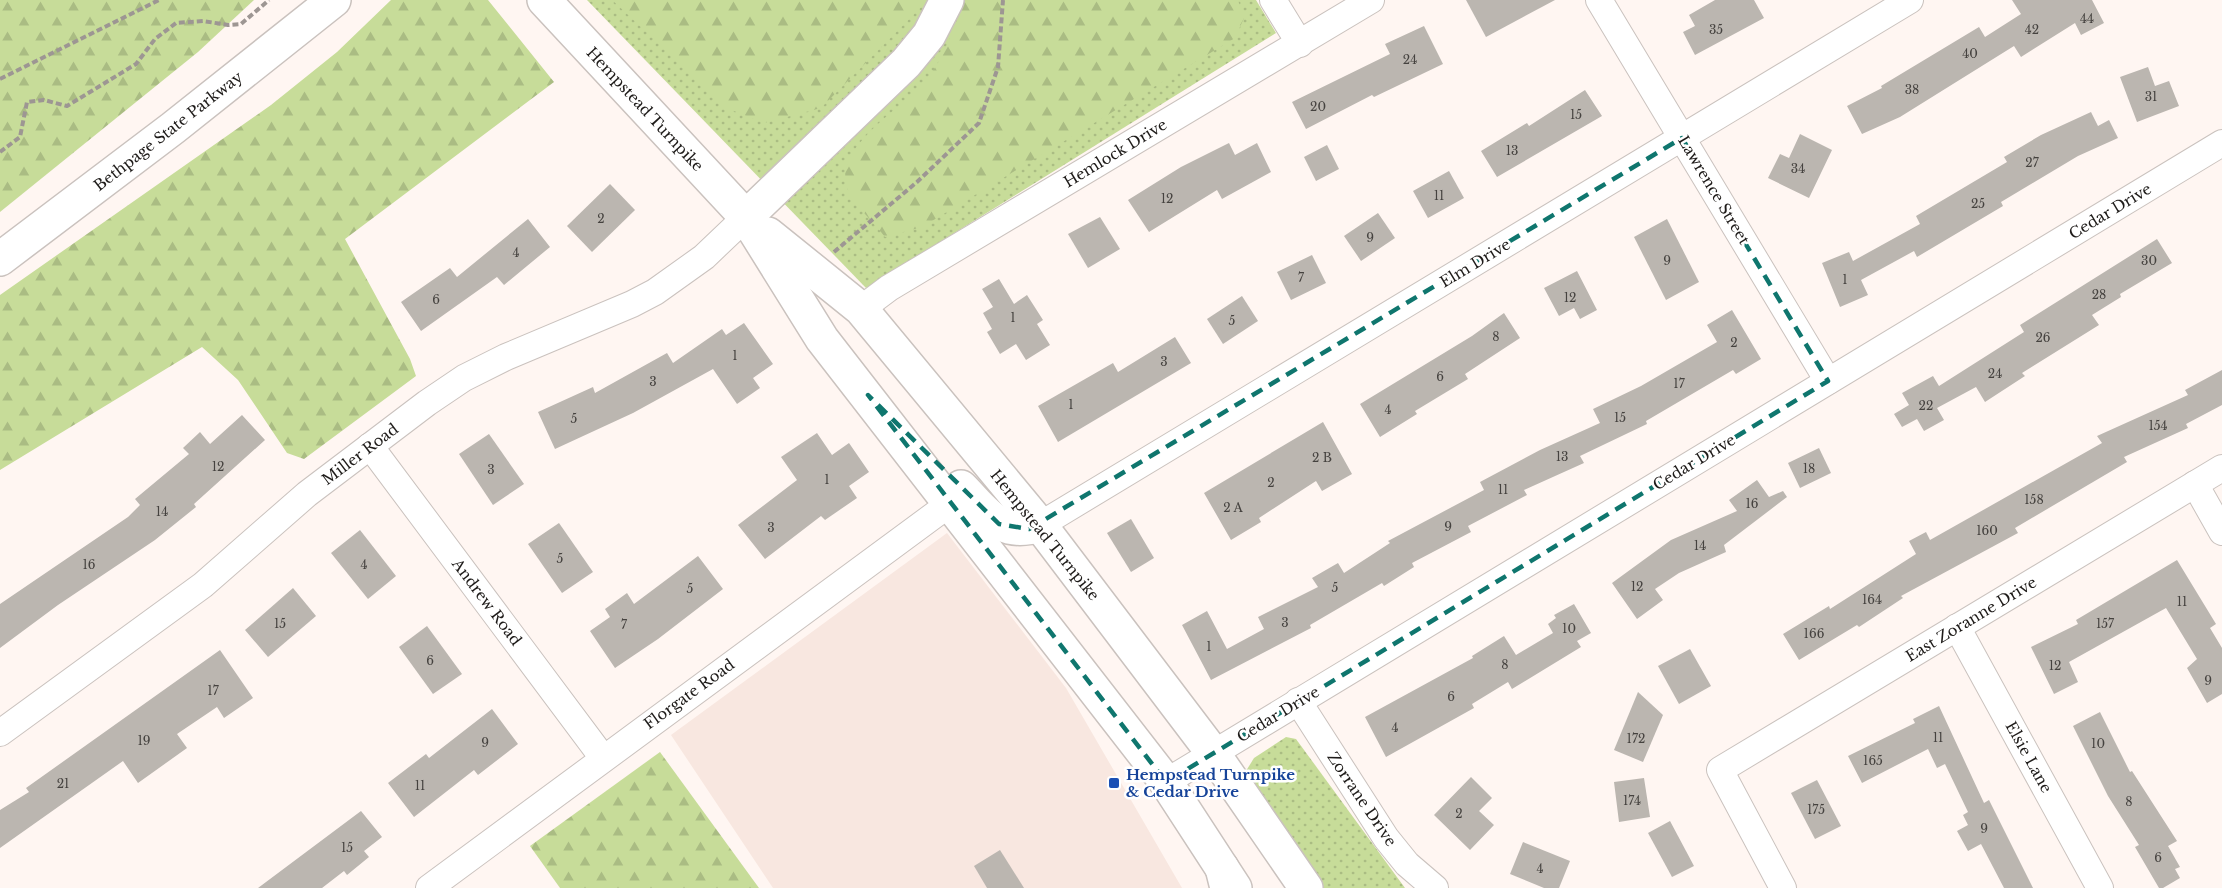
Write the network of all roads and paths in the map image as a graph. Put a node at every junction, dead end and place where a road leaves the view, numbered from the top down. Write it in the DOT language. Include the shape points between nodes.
graph roads {
  1 [pos="159,0"];
  2 [pos="269,0"];
  3 [pos="334,0"];
  4 [pos="544,0"];
  5 [pos="948,0"];
  6 [pos="1003,0"];
  7 [pos="1273,0"];
  8 [pos="1371,0"];
  9 [pos="1599,0"];
  10 [pos="1910,0"];
  11 [pos="1299,44"];
  12 [pos="0,79"];
  13 [pos="1682,138"];
  14 [pos="2222,143"];
  15 [pos="0,152"];
  16 [pos="746,218"];
  17 [pos="0,259"];
  18 [pos="813,270"];
  19 [pos="861,309"];
  20 [pos="1828,381"];
  21 [pos="868,395"];
  22 [pos="370,446"];
  23 [pos="2222,468"];
  24 [pos="2195,484"];
  25 [pos="952,502"];
  26 [pos="1040,525"];
  27 [pos="2222,532"];
  28 [pos="1957,627"];
  29 [pos="1298,701"];
  30 [pos="0,733"];
  31 [pos="1213,753"];
  32 [pos="603,758"];
  33 [pos="1166,782"];
  34 [pos="1228,881"];
  35 [pos="429,888"];
  36 [pos="1306,888"];
  37 [pos="1435,888"];
  38 [pos="1783,888"];
  39 [pos="2100,888"];
  1 -- 12 [label="path"];
  2 -- 15 [label="path" via="241,24 176,23 155,39 136,64 67,106 44,100 27,102 20,137"];
  3 -- 17 [label="main road, Bethpage State Parkway"];
  4 -- 16 [label="main road, Hempstead Turnpike"];
  5 -- 16 [label="main road" via="928,36 906,63"];
  6 -- 18 [label="path" via="998,67 979,123 917,182"];
  7 -- 11 [label="street"];
  8 -- 11 [label="street, Hemlock Drive"];
  9 -- 13 [label="street, Lawrence Street"];
  10 -- 13 [label="street, Elm Drive"];
  11 -- 19 [label="street, Hemlock Drive" via="889,288"];
  13 -- 20 [label="street, Lawrence Street"];
  13 -- 26 [label="street, Elm Drive"];
  14 -- 20 [label="street, Cedar Drive"];
  16 -- 18 [label="main road, Hempstead Turnpike"];
  16 -- 21 [label="main road, Hempstead Turnpike" via="822,339"];
  16 -- 22 [label="street, Miller Road" via="704,257 655,292 464,378"];
  18 -- 19 [label="main road, Hempstead Turnpike"];
  19 -- 26 [label="main road, Hempstead Turnpike"];
  20 -- 29 [label="street, Cedar Drive"];
  21 -- 25 [label="main road, Hempstead Turnpike"];
  21 -- 26 [label="main road" via="999,524 1018,531"];
  22 -- 30 [label="street, Miller Road" via="307,494 203,585"];
  22 -- 32 [label="street, Andrew Road"];
  23 -- 24 [label="street, East Zoranne Drive"];
  24 -- 27 [label="street"];
  24 -- 28 [label="street, East Zoranne Drive"];
  25 -- 32 [label="street, Florgate Road"];
  25 -- 33 [label="main road, Hempstead Turnpike"];
  26 -- 31 [label="main road, Hempstead Turnpike"];
  28 -- 38 [label="street, East Zoranne Drive" via="1720,770"];
  28 -- 39 [label="street, Elsie Lane"];
  29 -- 31 [label="street, Cedar Drive"];
  29 -- 37 [label="street, Zorrane Drive" via="1386,838 1407,864"];
  31 -- 33 [label="street, Cedar Drive"];
  31 -- 36 [label="main road, Hempstead Turnpike"];
  32 -- 35 [label="street, Florgate Road"];
  33 -- 34 [label="main road, Hempstead Turnpike"];
}
